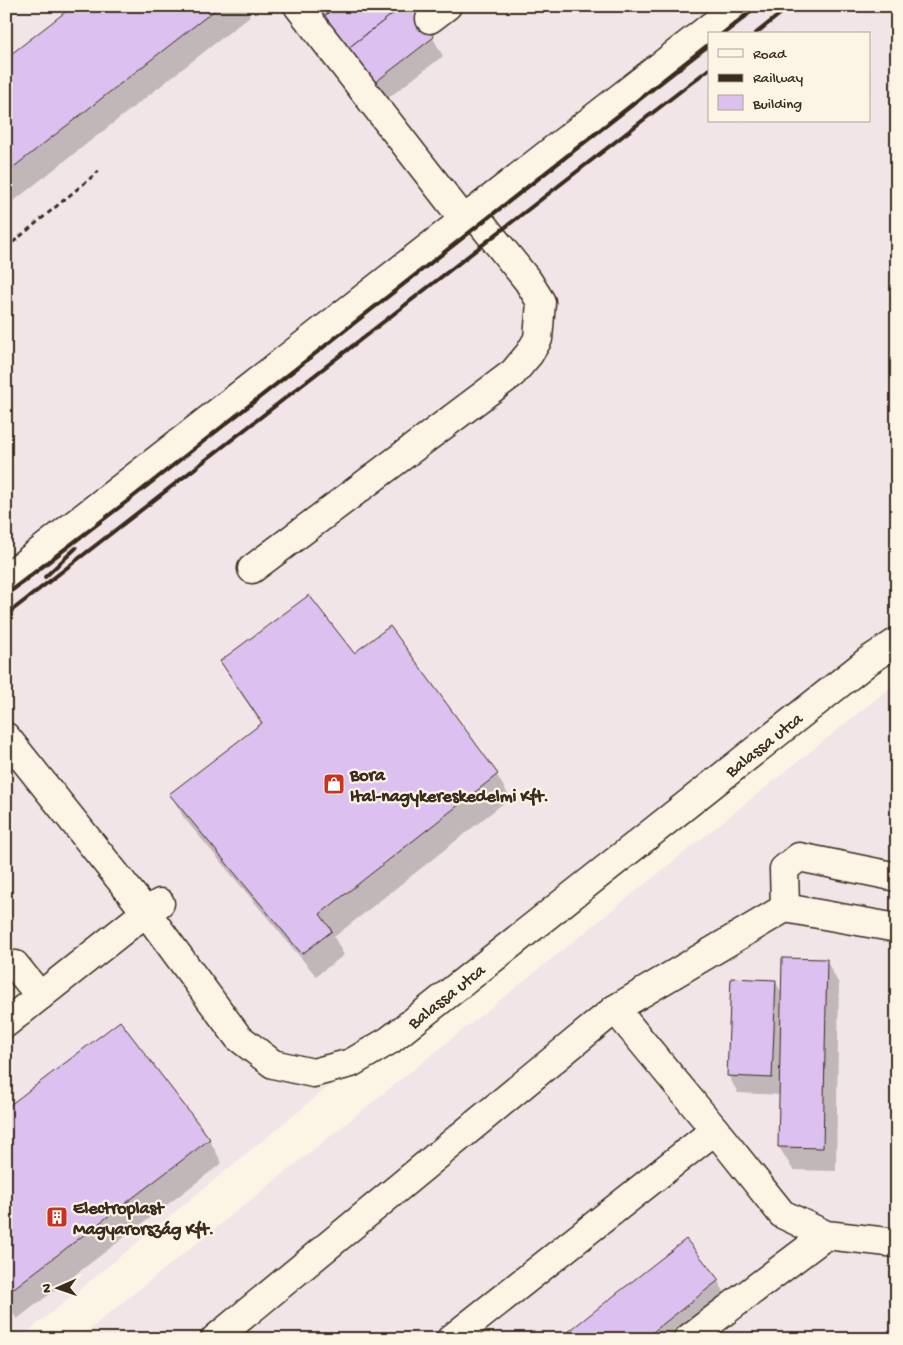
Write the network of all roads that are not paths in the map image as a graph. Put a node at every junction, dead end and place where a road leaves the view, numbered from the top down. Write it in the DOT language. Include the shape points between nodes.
graph roads {
  1 [pos="298,6"];
  2 [pos="737,6"];
  3 [pos="469,217"];
  4 [pos="252,569"];
  5 [pos="6,578"];
  6 [pos="897,642"];
  7 [pos="6,737"];
  8 [pos="897,877"];
  9 [pos="153,907"];
  10 [pos="785,908"];
  11 [pos="897,928"];
  12 [pos="15,965"];
  13 [pos="40,996"];
  14 [pos="615,1009"];
  15 [pos="6,1022"];
  16 [pos="715,1130"];
  17 [pos="826,1235"];
  18 [pos="897,1242"];
  19 [pos="215,1339"];
  20 [pos="451,1339"];
  21 [pos="688,1339"];
  1 -- 3 [label="street"];
  2 -- 3 [label="street"];
  3 -- 4 [label="street" via="528,281 541,302 538,338 529,354 513,373"];
  3 -- 5 [label="street"];
  6 -- 9 [label="street, Balassa utca" via="868,661 390,1040 350,1063 313,1073 273,1064 238,1038"];
  7 -- 9 [label="street, Balassa utca" via="35,756"];
  8 -- 10 [label="street" via="799,857 784,869"];
  9 -- 13 [label="street"];
  10 -- 11 [label="street"];
  10 -- 14 [label="street"];
  12 -- 13 [label="street"];
  13 -- 15 [label="street"];
  14 -- 16 [label="street"];
  14 -- 19 [label="street"];
  16 -- 17 [label="street" via="782,1214"];
  16 -- 20 [label="street"];
  17 -- 18 [label="street"];
  17 -- 21 [label="street"];
}
